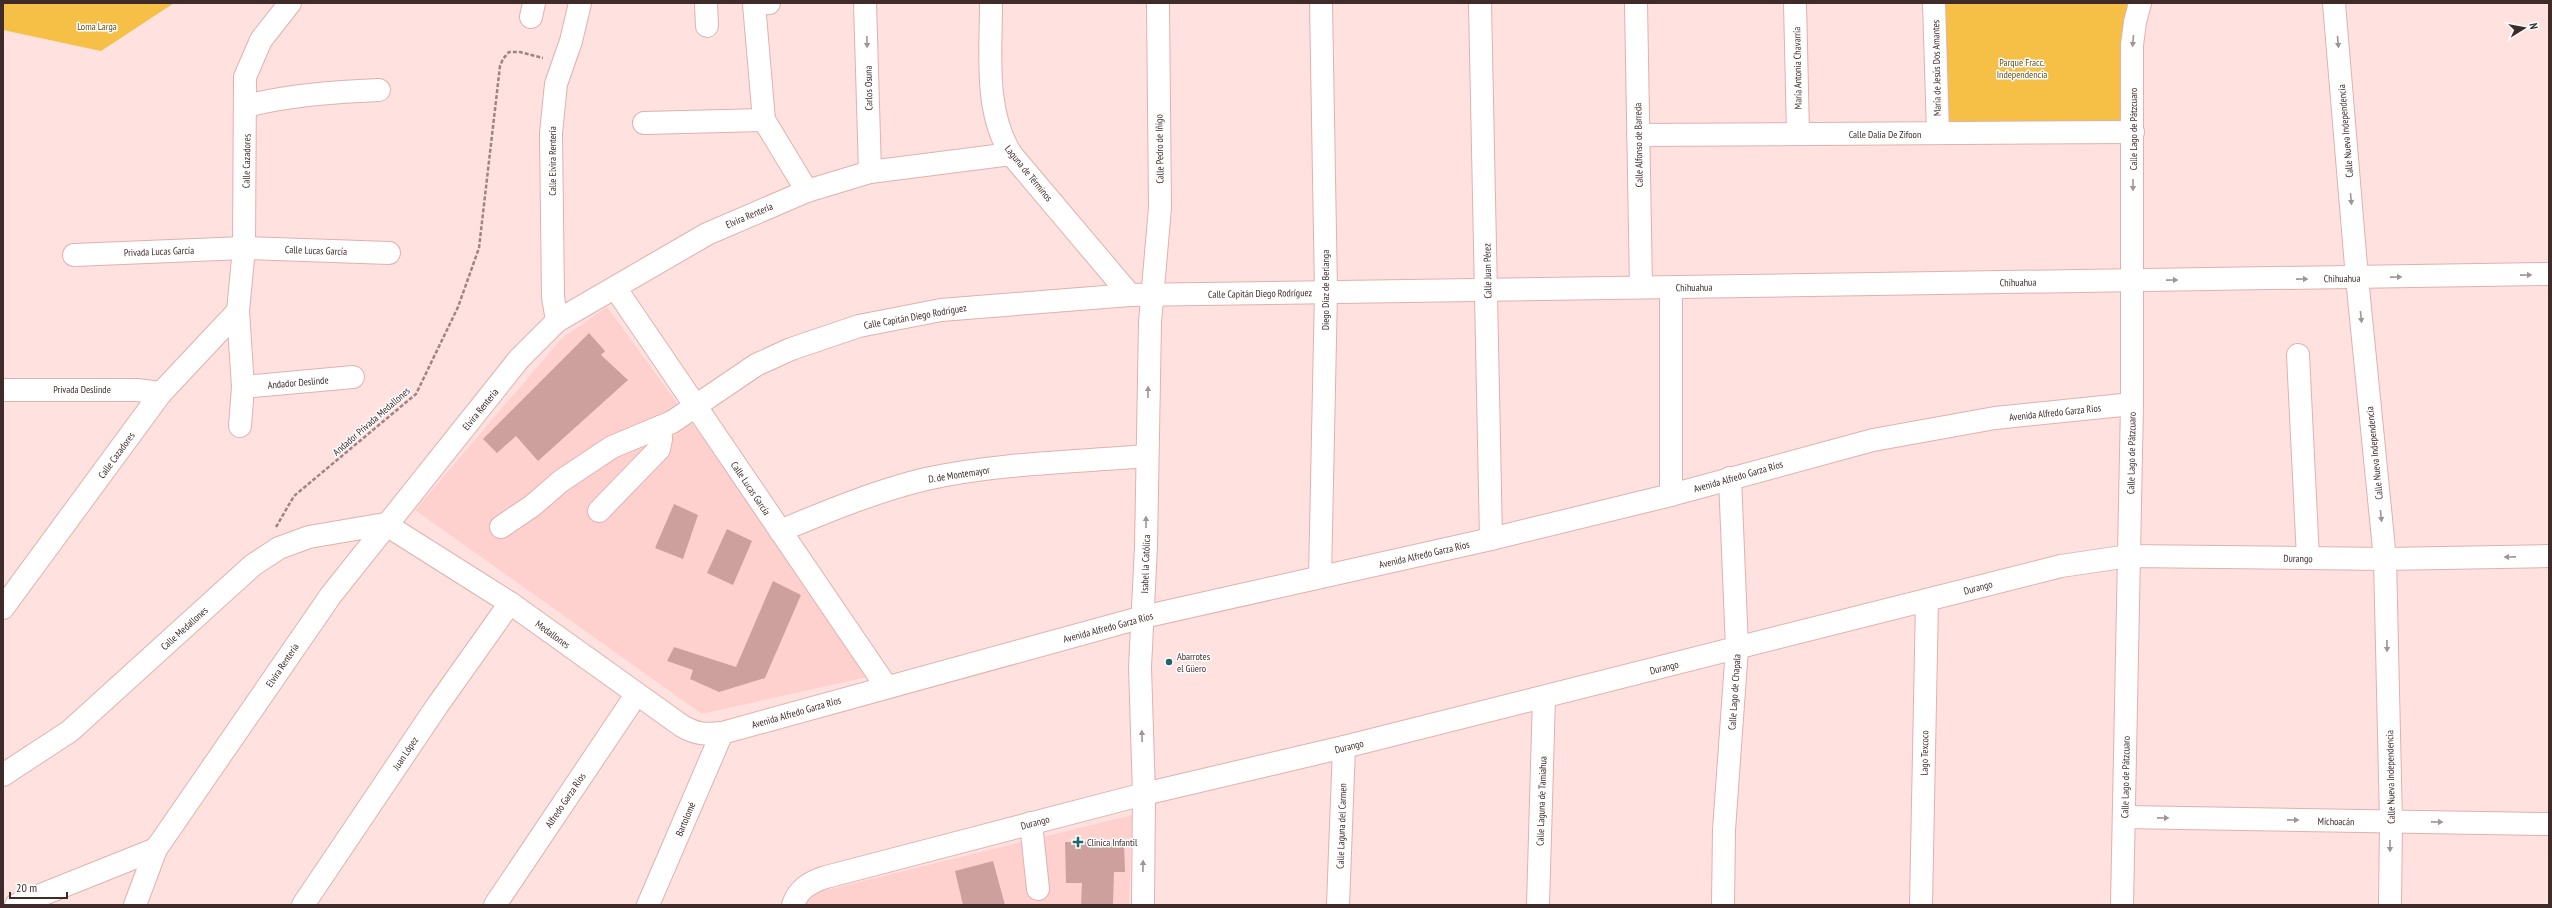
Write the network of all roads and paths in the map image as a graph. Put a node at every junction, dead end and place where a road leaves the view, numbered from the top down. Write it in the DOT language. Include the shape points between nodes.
graph roads {
  1 [pos="290,3"];
  2 [pos="580,3"];
  3 [pos="706,3"];
  4 [pos="761,3"];
  5 [pos="866,3"];
  6 [pos="991,3"];
  7 [pos="1158,3"];
  8 [pos="1321,3"];
  9 [pos="1480,3"];
  10 [pos="1636,3"];
  11 [pos="1796,3"];
  12 [pos="1934,3"];
  13 [pos="2140,3"];
  14 [pos="2334,3"];
  15 [pos="707,26"];
  16 [pos="563,64"];
  17 [pos="380,90"];
  18 [pos="246,106"];
  19 [pos="764,120"];
  20 [pos="644,123"];
  21 [pos="2133,132"];
  22 [pos="1938,133"];
  23 [pos="1798,134"];
  24 [pos="1638,135"];
  25 [pos="1011,154"];
  26 [pos="870,172"];
  27 [pos="807,191"];
  28 [pos="244,248"];
  29 [pos="389,253"];
  30 [pos="74,255"];
  31 [pos="2549,274"];
  32 [pos="2357,278"];
  33 [pos="2133,280"];
  34 [pos="1641,288"];
  35 [pos="1671,288"];
  36 [pos="616,289"];
  37 [pos="1487,290"];
  38 [pos="1326,292"];
  39 [pos="1130,295"];
  40 [pos="1152,295"];
  41 [pos="238,311"];
  42 [pos="557,321"];
  43 [pos="2298,355"];
  44 [pos="353,377"];
  45 [pos="243,387"];
  46 [pos="3,390"];
  47 [pos="161,393"];
  48 [pos="2132,404"];
  49 [pos="696,407"];
  50 [pos="240,426"];
  51 [pos="660,427"];
  52 [pos="1147,456"];
  53 [pos="1730,478"];
  54 [pos="1671,495"];
  55 [pos="599,511"];
  56 [pos="385,524"];
  57 [pos="501,527"];
  58 [pos="273,531"];
  59 [pos="780,531"];
  60 [pos="1491,539"];
  61 [pos="2129,556"];
  62 [pos="2549,556"];
  63 [pos="2308,558"];
  64 [pos="2385,559"];
  65 [pos="1320,577"];
  66 [pos="1928,600"];
  67 [pos="510,603"];
  68 [pos="3,608"];
  69 [pos="1143,617"];
  70 [pos="1737,648"];
  71 [pos="886,686"];
  72 [pos="636,695"];
  73 [pos="1544,697"];
  74 [pos="722,733"];
  75 [pos="1344,747"];
  76 [pos="3,775"];
  77 [pos="1144,794"];
  78 [pos="2124,817"];
  79 [pos="2391,822"];
  80 [pos="1031,823"];
  81 [pos="2549,824"];
  82 [pos="156,849"];
  83 [pos="1038,889"];
  84 [pos="795,900"];
  85 [pos="16,905"];
  86 [pos="135,905"];
  87 [pos="303,905"];
  88 [pos="495,905"];
  89 [pos="648,905"];
  90 [pos="1143,905"];
  91 [pos="1338,905"];
  92 [pos="1538,905"];
  93 [pos="1723,905"];
  94 [pos="1921,905"];
  95 [pos="2122,905"];
  96 [pos="2390,905"];
  1 -- 18 [label="street, Calle Cazadores" via="261,40 245,77"];
  2 -- 16 [label="street, Calle Elvira Rentería"];
  3 -- 15 [label="street"];
  4 -- 19 [label="street"];
  5 -- 26 [label="street, Carlos Osuna, one-way"];
  6 -- 25 [label="street, Laguna de Términos" via="991,80 994,108 1003,141"];
  7 -- 40 [label="street, Calle Pedro de Iñigo" via="1160,208"];
  8 -- 38 [label="street, Diego Díaz de Berlanga"];
  9 -- 37 [label="street, Calle Juan Pérez"];
  10 -- 24 [label="street, Calle Alfonso de Barreda"];
  11 -- 23 [label="street, María Antonia Chavarría"];
  12 -- 22 [label="street, María de Jesús Dos Amantes"];
  13 -- 21 [label="street, Calle Lago de Pátzcuaro, one-way" via="2132,45"];
  14 -- 32 [label="street, Calle Nueva Independencia, one-way"];
  16 -- 42 [label="street, Calle Elvira Rentería" via="556,84 551,133 553,297"];
  16 -- 58 [label="path, Andador Privada Medallones" via="520,52 509,52 503,59 500,66 479,248 458,307 416,394 294,496"];
  17 -- 18 [label="street" via="284,97"];
  18 -- 28 [label="street, Calle Cazadores"];
  19 -- 20 [label="street"];
  19 -- 27 [label="street"];
  21 -- 22 [label="street, Calle Dalia De Zifoon"];
  21 -- 33 [label="street, Calle Lago de Pátzcuaro, one-way"];
  22 -- 23 [label="street, Calle Dalia De Zifoon"];
  23 -- 24 [label="street, Calle Dalia De Zifoon"];
  24 -- 34 [label="street, Calle Alfonso de Barreda"];
  25 -- 26 [label="street, Elvira Rentería"];
  25 -- 39 [label="street, Laguna de Términos"];
  26 -- 27 [label="street, Elvira Rentería"];
  27 -- 36 [label="street, Elvira Rentería" via="707,234"];
  28 -- 29 [label="street, Calle Lucas García"];
  28 -- 30 [label="street, Privada Lucas García"];
  28 -- 41 [label="street, Calle Cazadores"];
  32 -- 31 [label="street, Chihuahua, one-way"];
  33 -- 32 [label="street, Chihuahua, one-way"];
  32 -- 64 [label="street, Calle Nueva Independencia, one-way"];
  33 -- 35 [label="street, Chihuahua"];
  33 -- 48 [label="street, Calle Lago de Pátzcuaro"];
  34 -- 35 [label="street, Chihuahua"];
  34 -- 37 [label="street, Chihuahua"];
  35 -- 54 [label="street"];
  36 -- 42 [label="street, Elvira Rentería"];
  36 -- 49 [label="street, Calle Lucas García"];
  37 -- 38 [label="street, Calle Capitán Diego Rodríguez"];
  37 -- 60 [label="street, Calle Juan Pérez"];
  38 -- 40 [label="street, Calle Capitán Diego Rodríguez"];
  38 -- 65 [label="street, Diego Díaz de Berlanga"];
  39 -- 40 [label="street"];
  39 -- 49 [label="street, Calle Capitán Diego Rodríguez" via="940,310 859,326 756,365"];
  52 -- 40 [label="street, Isabel la Católica, one-way"];
  41 -- 45 [label="street, Calle Cazadores"];
  41 -- 47 [label="street, Calle Cazadores"];
  42 -- 56 [label="street, Elvira Rentería" via="519,359"];
  43 -- 63 [label="street"];
  44 -- 45 [label="street, Andador Deslinde"];
  45 -- 50 [label="street, Calle Cazadores"];
  46 -- 47 [label="street, Privada Deslinde" via="137,390"];
  47 -- 68 [label="street, Calle Cazadores"];
  48 -- 53 [label="street, Avenida Alfredo Garza Ríos" via="1995,418 1931,428 1815,454"];
  48 -- 61 [label="street, Calle Lago de Pátzcuaro"];
  49 -- 51 [label="street, Calle Capitán Diego Rodríguez"];
  49 -- 59 [label="street, Calle Lucas García"];
  51 -- 55 [label="street" via="659,449"];
  51 -- 57 [label="street, Calle Capitán Diego Rodríguez" via="612,447 561,481 532,506"];
  52 -- 59 [label="street, D. de Montemayor" via="996,468 932,478 887,490"];
  69 -- 52 [label="street, Isabel la Católica, one-way"];
  53 -- 54 [label="street, Avenida Alfredo Garza Ríos"];
  53 -- 70 [label="street, Calle Lago de Chapala"];
  54 -- 60 [label="street, Avenida Alfredo Garza Ríos"];
  56 -- 67 [label="street, Medallones"];
  56 -- 76 [label="street, Calle Medallones" via="309,537 279,548 252,565 70,731"];
  56 -- 82 [label="street, Elvira Rentería" via="330,595"];
  59 -- 71 [label="street, Calle Lucas García"];
  60 -- 65 [label="street, Avenida Alfredo Garza Ríos"];
  61 -- 63 [label="street, Durango"];
  61 -- 66 [label="street, Durango" via="2029,573"];
  61 -- 78 [label="street, Calle Lago de Pátzcuaro"];
  62 -- 64 [label="street, Durango, one-way"];
  63 -- 64 [label="street, Durango"];
  64 -- 79 [label="street, Calle Nueva Independencia, one-way"];
  65 -- 69 [label="street, Avenida Alfredo Garza Ríos"];
  66 -- 70 [label="street, Durango"];
  66 -- 94 [label="street, Lago Texcoco"];
  67 -- 72 [label="street, Medallones"];
  67 -- 87 [label="street, Juan López" via="432,712"];
  69 -- 71 [label="street, Avenida Alfredo Garza Ríos"];
  77 -- 69 [label="street, Isabel la Católica, one-way" via="1140,666"];
  70 -- 73 [label="street, Durango"];
  70 -- 93 [label="street, Calle Lago de Chapala" via="1724,830"];
  71 -- 74 [label="street, Avenida Alfredo Garza Ríos"];
  72 -- 74 [label="street, Medallones" via="693,733"];
  72 -- 88 [label="street, Alfredo Garza Ríos"];
  73 -- 75 [label="street, Durango"];
  73 -- 92 [label="street, Calle Laguna de Tamiahua"];
  74 -- 89 [label="street, Bartolomé"];
  75 -- 77 [label="street, Durango"];
  75 -- 91 [label="street, Calle Laguna del Carmen"];
  77 -- 80 [label="street, Durango"];
  90 -- 77 [label="street, Isabel la Católica, one-way"];
  78 -- 79 [label="street, Michoacán, one-way"];
  78 -- 95 [label="street, Calle Lago de Pátzcuaro"];
  79 -- 81 [label="street, Michoacán, one-way"];
  79 -- 96 [label="street, Calle Nueva Independencia, one-way"];
  80 -- 83 [label="street"];
  80 -- 84 [label="street, Durango" via="826,876 813,881"];
  82 -- 85 [label="street"];
  82 -- 86 [label="street, Elvira Rentería"];
}
